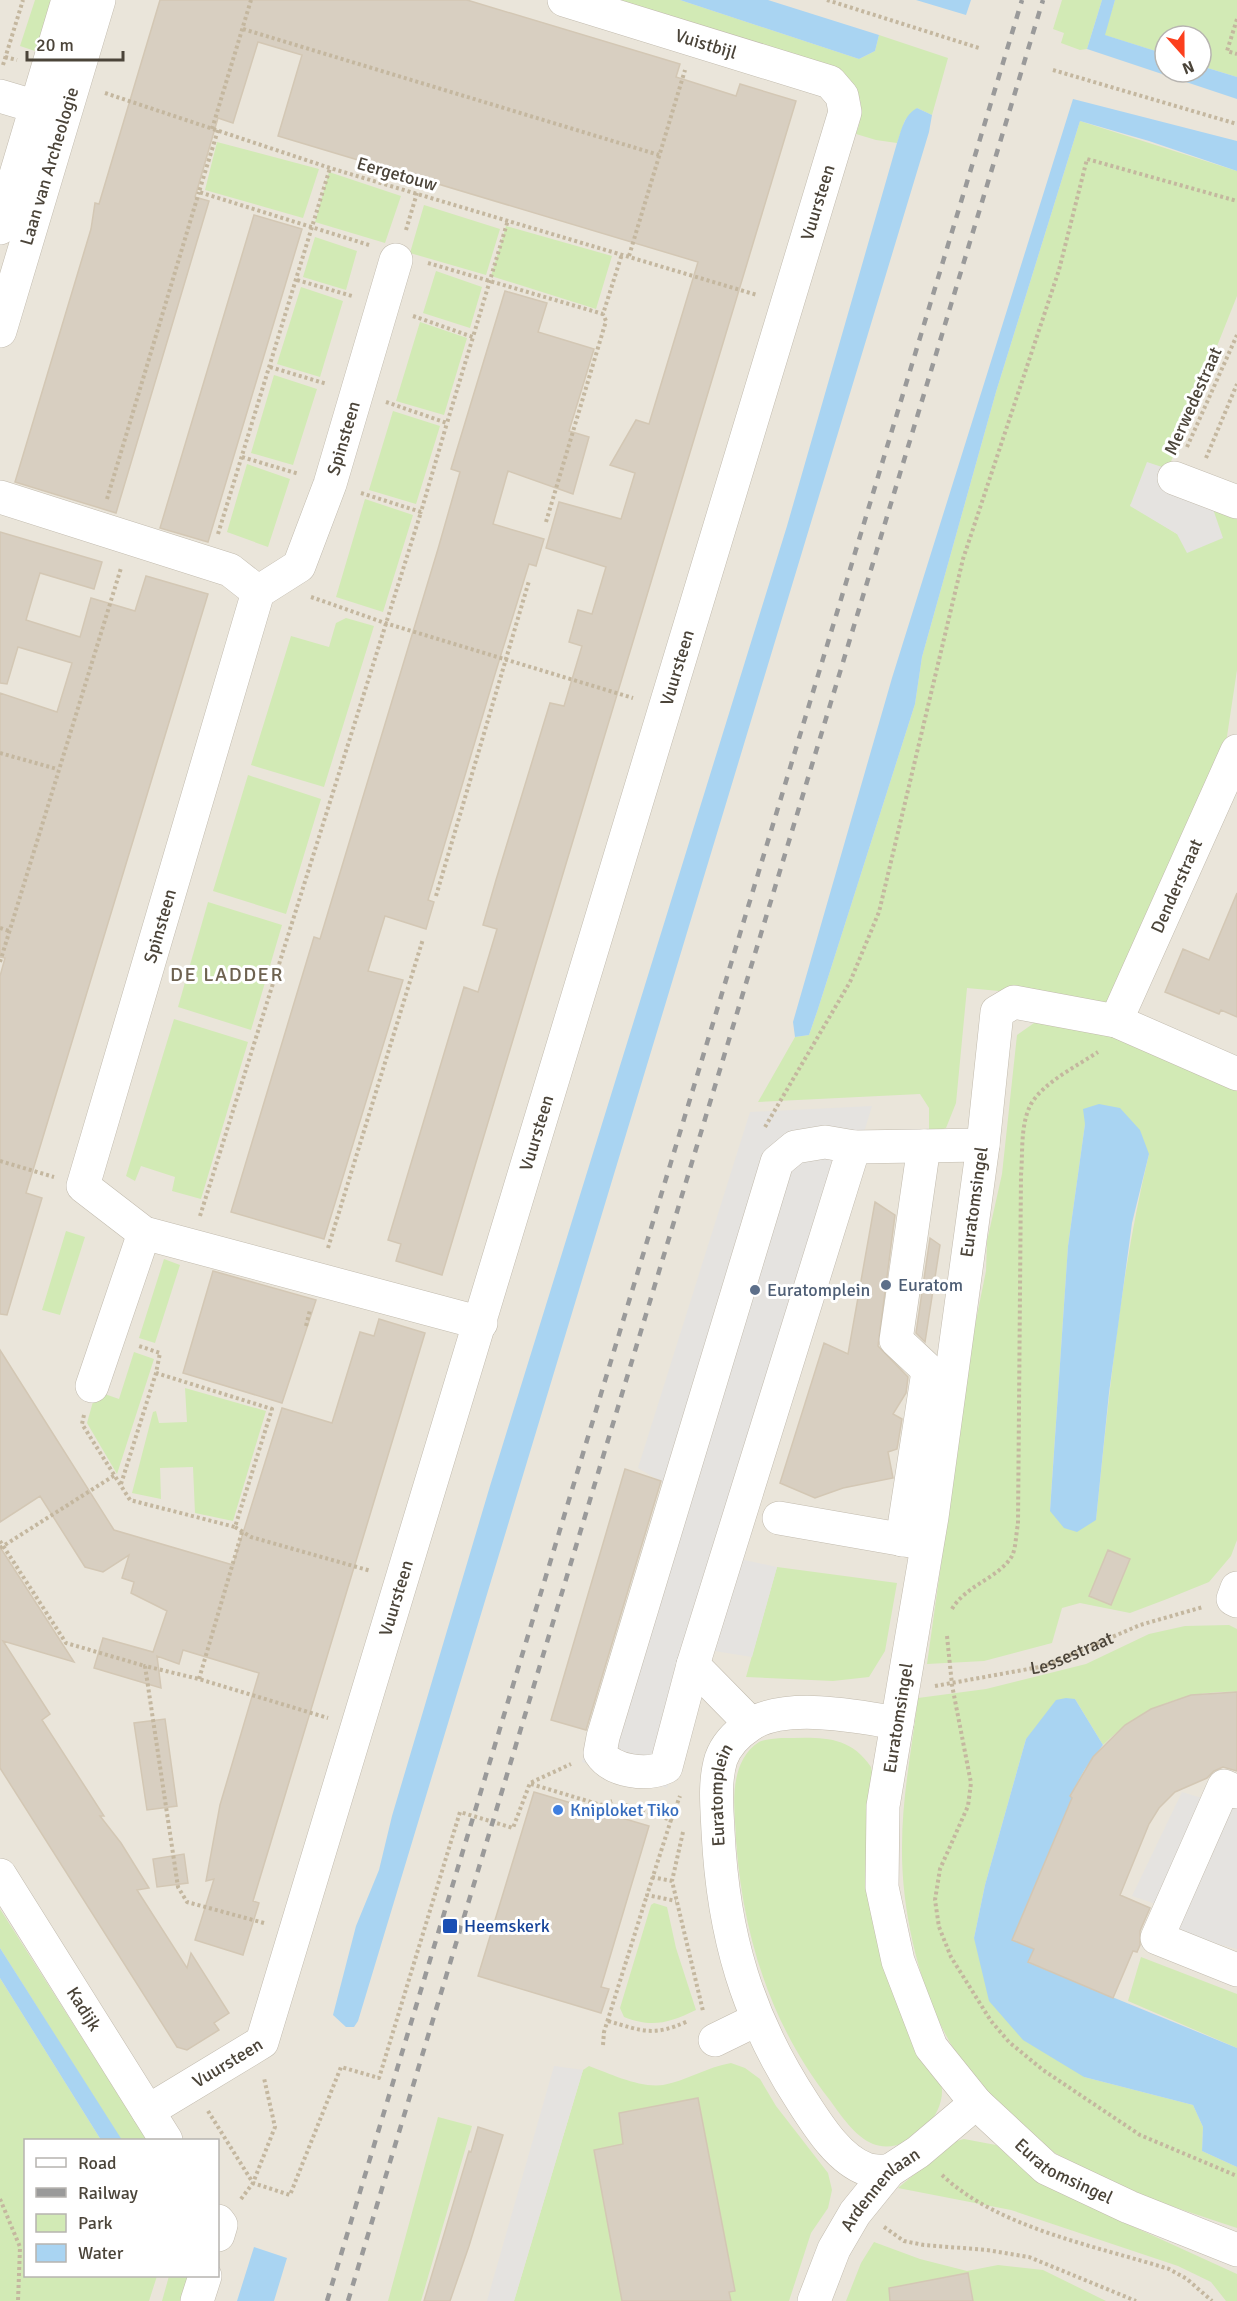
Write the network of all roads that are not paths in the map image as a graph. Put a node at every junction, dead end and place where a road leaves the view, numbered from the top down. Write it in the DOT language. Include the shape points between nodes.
graph roads {
  1 [pos="68,0"];
  2 [pos="99,0"];
  3 [pos="564,0"];
  4 [pos="61,74"];
  5 [pos="0,96"];
  6 [pos="842,96"];
  7 [pos="51,111"];
  8 [pos="20,178"];
  9 [pos="0,228"];
  10 [pos="396,260"];
  11 [pos="0,331"];
  12 [pos="1184,482"];
  13 [pos="0,497"];
  14 [pos="1237,502"];
  15 [pos="264,587"];
  16 [pos="1237,751"];
  17 [pos="1116,1021"];
  18 [pos="1237,1074"];
  19 [pos="983,1145"];
  20 [pos="924,1146"];
  21 [pos="854,1147"];
  22 [pos="144,1233"];
  23 [pos="481,1323"];
  24 [pos="938,1376"];
  25 [pos="92,1386"];
  26 [pos="779,1518"];
  27 [pos="914,1542"];
  28 [pos="693,1665"];
  29 [pos="897,1723"];
  30 [pos="751,1724"];
  31 [pos="1237,1792"];
  32 [pos="0,1875"];
  33 [pos="1237,1970"];
  34 [pos="756,2020"];
  35 [pos="715,2040"];
  36 [pos="976,2103"];
  37 [pos="148,2111"];
  38 [pos="165,2139"];
  39 [pos="889,2171"];
  40 [pos="1237,2250"];
  41 [pos="205,2277"];
  42 [pos="197,2301"];
  43 [pos="814,2301"];
  1 -- 4 [label="street, Laan van Archeologie"];
  2 -- 4 [label="street, Laan van Archeologie"];
  3 -- 6 [label="street, Vuistbijl" via="830,82"];
  4 -- 7 [label="street, Laan van Archeologie"];
  5 -- 7 [label="street"];
  6 -- 23 [label="street, Vuursteen" via="845,112"];
  7 -- 8 [label="street, Laan van Archeologie"];
  8 -- 9 [label="street, Laan van Archeologie"];
  8 -- 11 [label="street, Laan van Archeologie"];
  10 -- 15 [label="street, Spinsteen" via="330,484 299,566"];
  12 -- 14 [label="street"];
  13 -- 15 [label="street" via="230,570"];
  15 -- 22 [label="street, Spinsteen" via="83,1186"];
  16 -- 17 [label="street, Denderstraat"];
  17 -- 18 [label="street"];
  17 -- 19 [label="street, Euratomsingel" via="1014,1002 997,1012"];
  19 -- 20 [label="street"];
  19 -- 24 [label="street, Euratomsingel"];
  20 -- 21 [label="street"];
  20 -- 24 [label="street" via="896,1340"];
  21 -- 28 [label="street"];
  21 -- 28 [label="street" via="825,1142 795,1147 777,1162 600,1753 604,1760 625,1769 654,1773 666,1767"];
  22 -- 23 [label="street"];
  22 -- 25 [label="street"];
  23 -- 37 [label="street, Vuursteen" via="262,2042"];
  24 -- 27 [label="street, Euratomsingel"];
  26 -- 27 [label="street"];
  27 -- 29 [label="street, Euratomsingel"];
  28 -- 30 [label="street"];
  29 -- 30 [label="street, Euratomplein" via="820,1713 769,1716"];
  29 -- 36 [label="street, Euratomsingel" via="883,1806 882,1887 898,1961 931,2047"];
  30 -- 34 [label="street, Euratomplein" via="734,1737 722,1758 717,1798 724,1905"];
  31 -- 33 [label="street" via="1224,1786 1157,1938"];
  32 -- 37 [label="street, Kadijk"];
  34 -- 35 [label="street"];
  34 -- 39 [label="street, Euratomplein" via="790,2083 821,2129 843,2153 866,2169"];
  36 -- 39 [label="street, Ardennenlaan"];
  36 -- 40 [label="street, Euratomsingel" via="1046,2168 1129,2207"];
  37 -- 38 [label="street, Kadijk"];
  39 -- 43 [label="street, Ardennenlaan" via="862,2204 834,2249"];
  41 -- 42 [label="street"];
}
